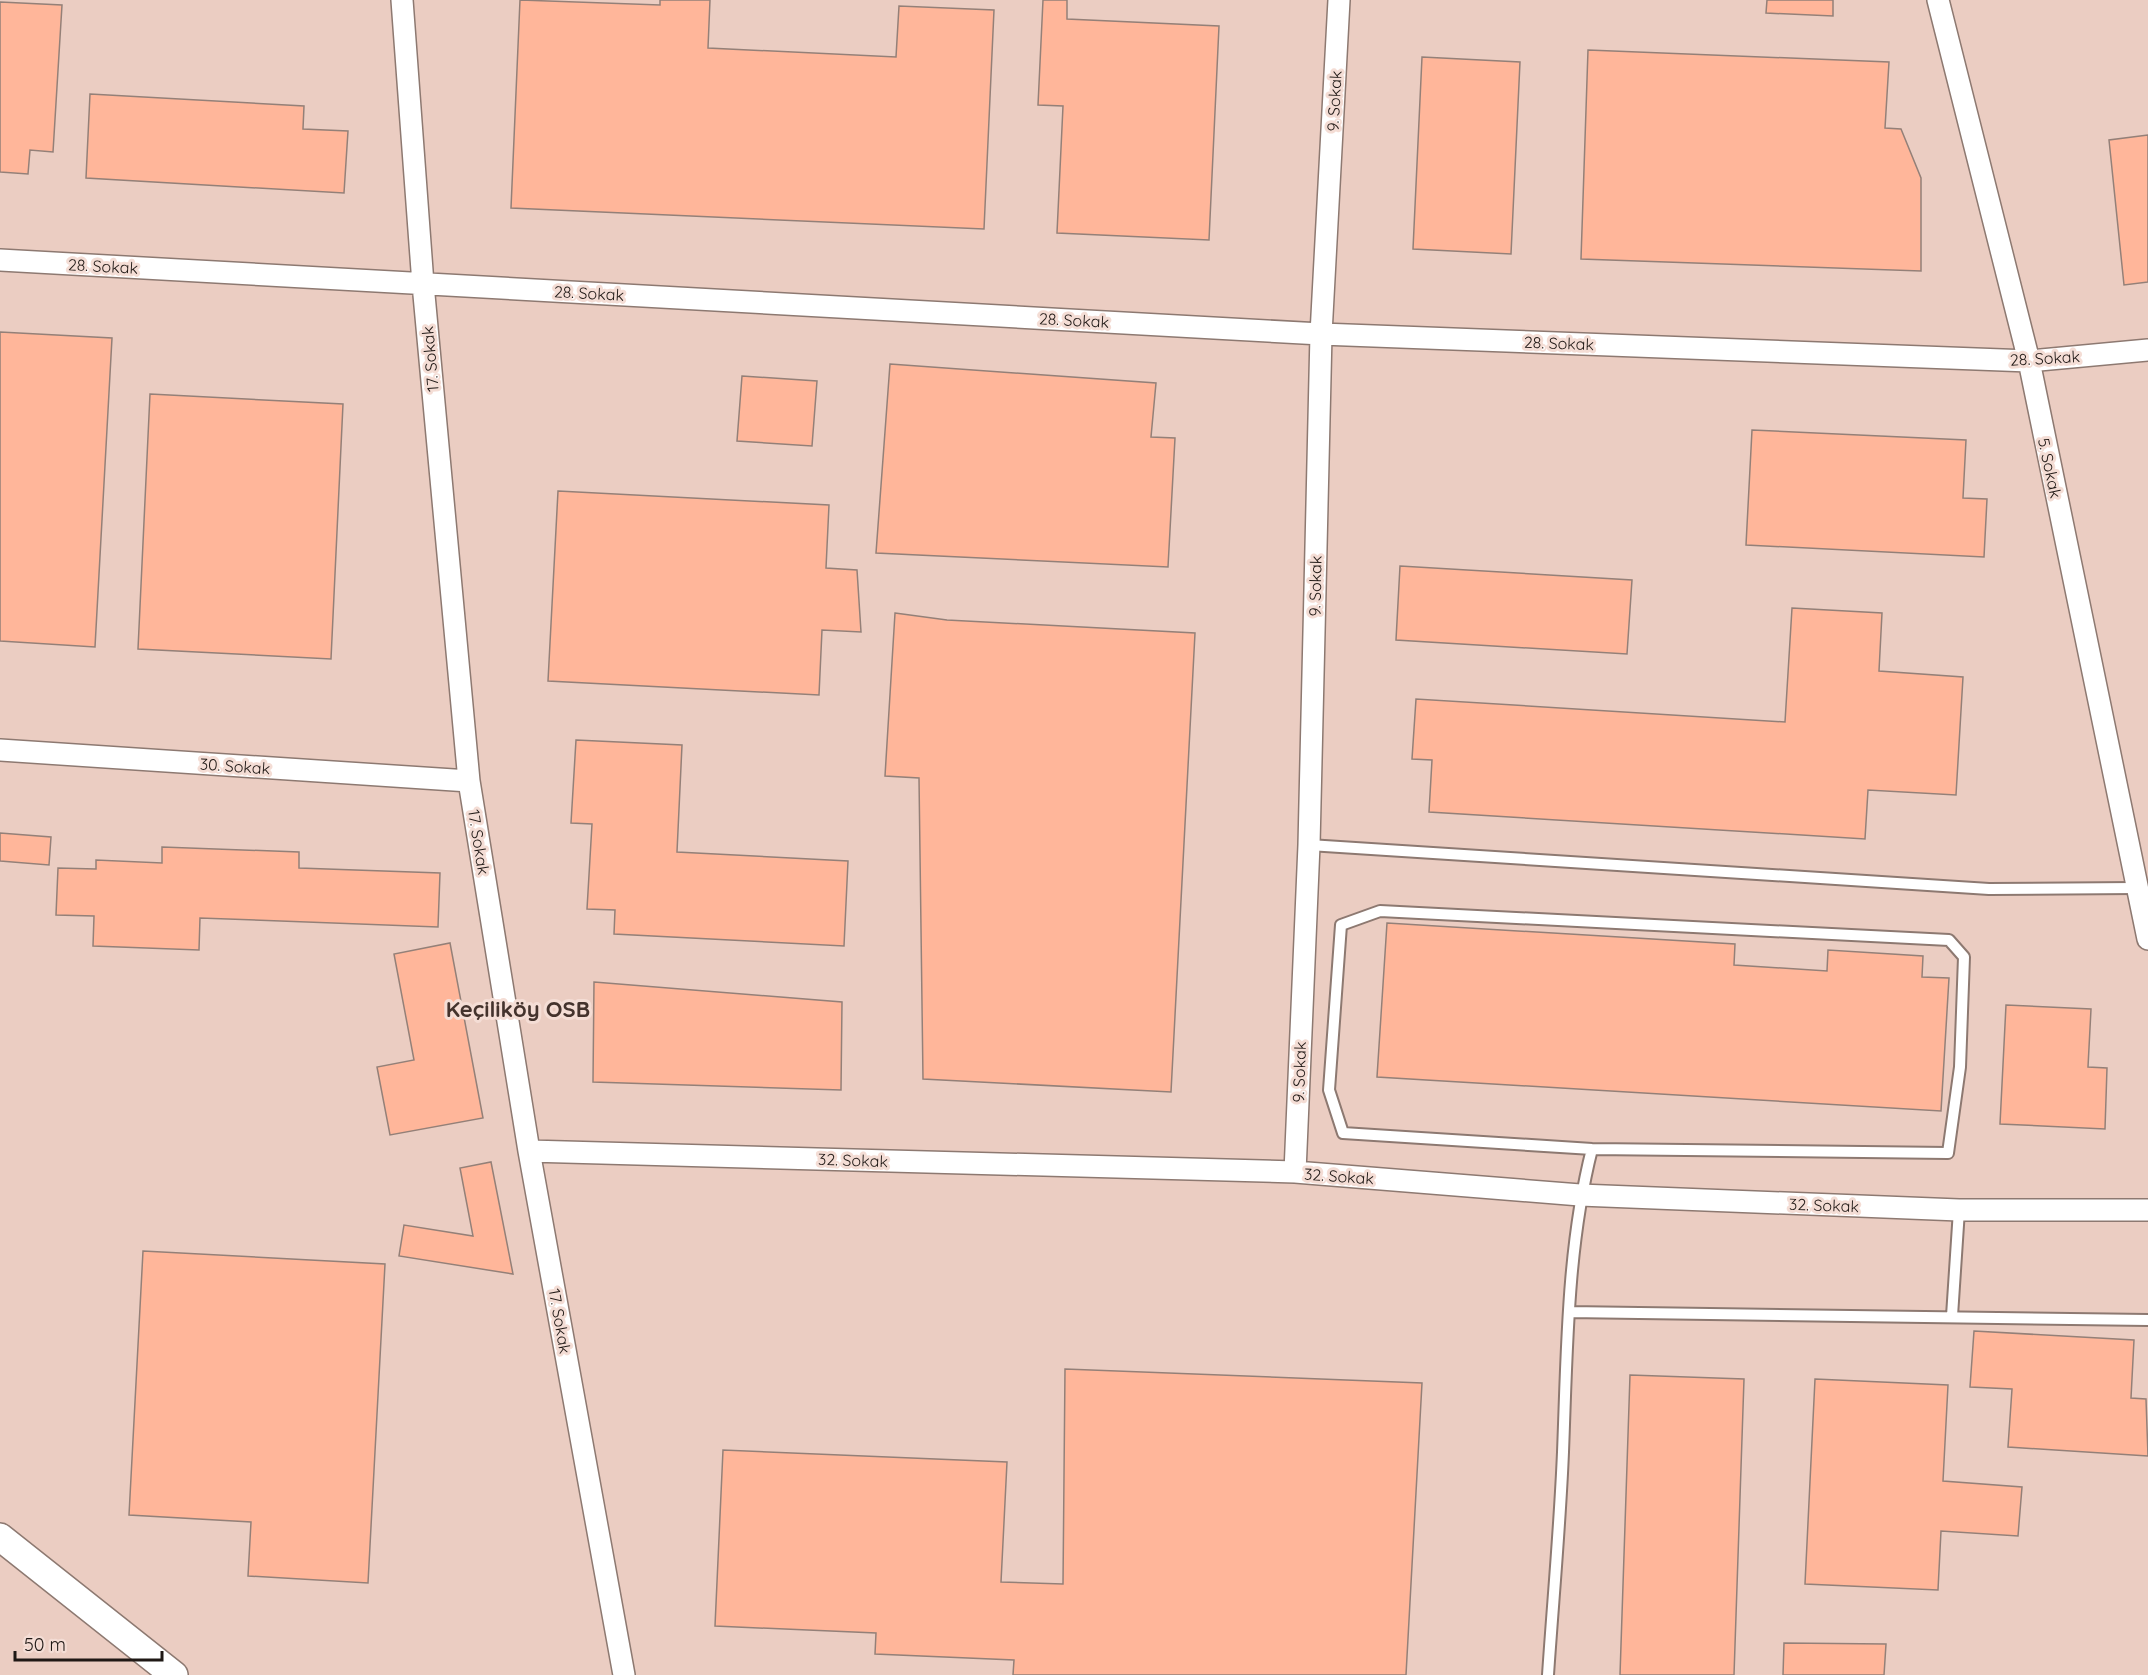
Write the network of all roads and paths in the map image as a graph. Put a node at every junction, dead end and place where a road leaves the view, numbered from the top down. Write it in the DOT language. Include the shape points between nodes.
graph roads {
  1 [pos="402,0"];
  2 [pos="1339,0"];
  3 [pos="1938,0"];
  4 [pos="0,260"];
  5 [pos="423,284"];
  6 [pos="1321,334"];
  7 [pos="2148,350"];
  8 [pos="2029,361"];
  9 [pos="0,750"];
  10 [pos="470,781"];
  11 [pos="1309,845"];
  12 [pos="2136,888"];
  13 [pos="2148,939"];
  14 [pos="1592,1149"];
  15 [pos="529,1151"];
  16 [pos="1295,1172"];
  17 [pos="1580,1195"];
  18 [pos="1959,1210"];
  19 [pos="2148,1210"];
  20 [pos="1569,1312"];
  21 [pos="1952,1316"];
  22 [pos="2148,1320"];
  23 [pos="0,1537"];
  24 [pos="174,1675"];
  25 [pos="624,1675"];
  26 [pos="1548,1675"];
  1 -- 5 [label="street, 17. Sokak"];
  2 -- 6 [label="street, 9. Sokak"];
  3 -- 8 [label="street, 5. Sokak"];
  4 -- 5 [label="street, 28. Sokak"];
  5 -- 6 [label="street, 28. Sokak"];
  5 -- 10 [label="street, 17. Sokak"];
  6 -- 8 [label="street, 28. Sokak"];
  6 -- 11 [label="street, 9. Sokak"];
  7 -- 8 [label="street, 28. Sokak"];
  8 -- 12 [label="street, 5. Sokak"];
  9 -- 10 [label="street, 30. Sokak"];
  10 -- 15 [label="street, 17. Sokak"];
  11 -- 12 [label="lane" via="1989,889"];
  11 -- 16 [label="street, 9. Sokak"];
  12 -- 13 [label="street, 5. Sokak"];
  14 -- 14 [label="lane" via="1343,1132 1329,1090 1341,925 1380,911 1664,924 1949,940 1964,957 1960,1067 1948,1153"];
  14 -- 17 [label="lane"];
  15 -- 16 [label="street, 32. Sokak"];
  15 -- 25 [label="street, 17. Sokak"];
  16 -- 17 [label="street, 32. Sokak"];
  17 -- 18 [label="street, 32. Sokak"];
  17 -- 20 [label="lane"];
  18 -- 19 [label="street, 32. Sokak"];
  18 -- 21 [label="lane"];
  20 -- 21 [label="lane"];
  20 -- 26 [label="lane"];
  21 -- 22 [label="lane"];
  23 -- 24 [label="street"];
}
